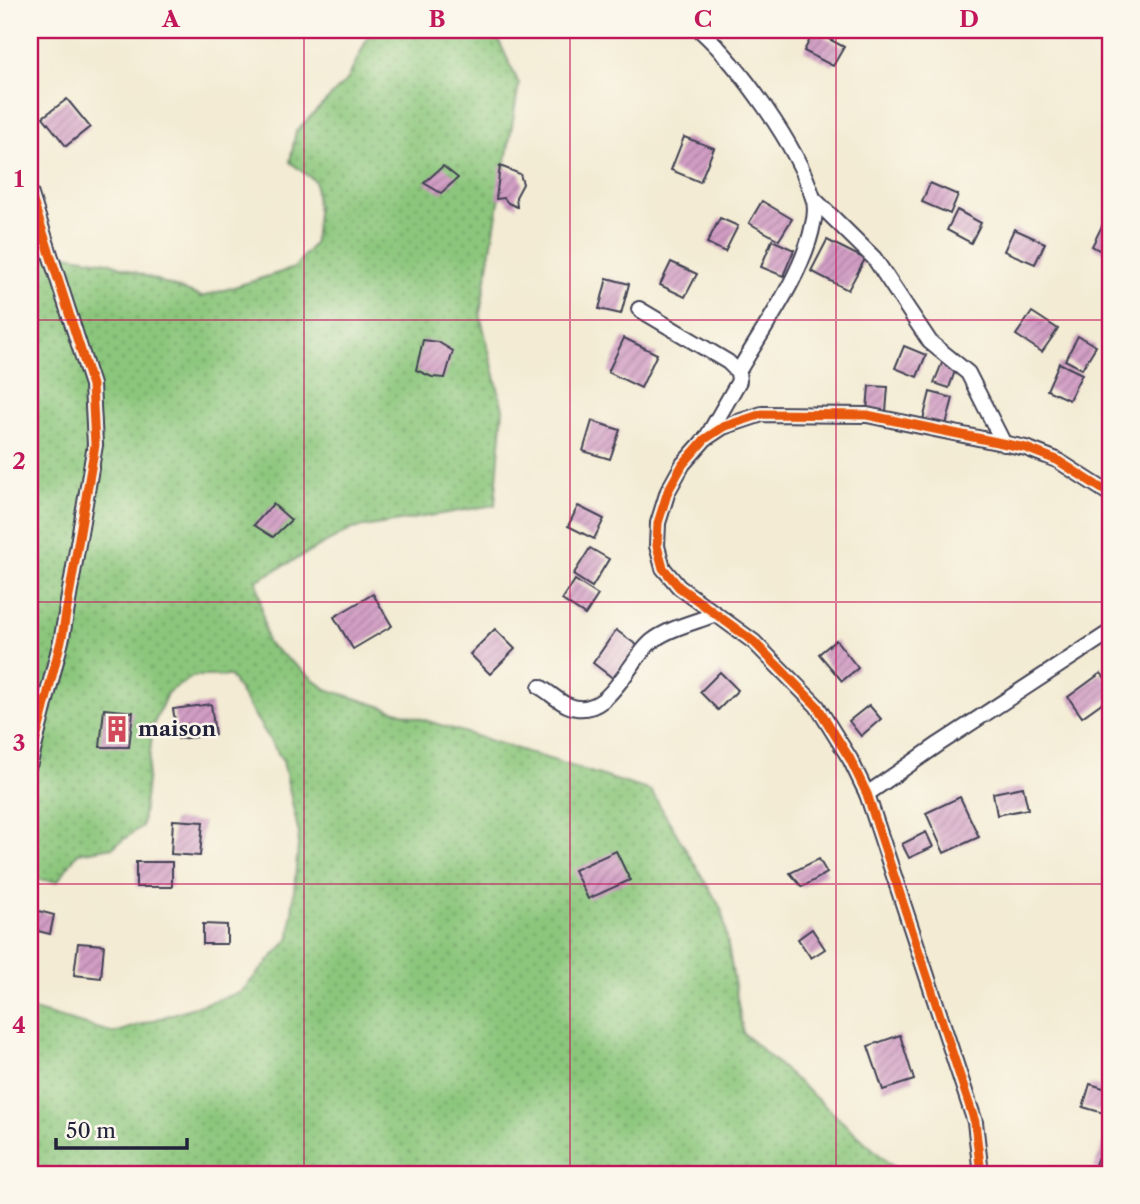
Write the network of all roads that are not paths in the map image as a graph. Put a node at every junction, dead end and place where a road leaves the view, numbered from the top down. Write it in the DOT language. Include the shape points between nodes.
graph roads {
  1 [pos="699,30"];
  2 [pos="30,192"];
  3 [pos="814,199"];
  4 [pos="639,309"];
  5 [pos="738,372"];
  6 [pos="705,439"];
  7 [pos="1004,444"];
  8 [pos="1110,494"];
  9 [pos="716,614"];
  10 [pos="1110,634"];
  11 [pos="540,687"];
  12 [pos="30,763"];
  13 [pos="867,794"];
  14 [pos="981,1174"];
  1 -- 3 [label="street" via="745,80 776,125"];
  2 -- 12 [label="street" via="92,385 95,444 62,637"];
  3 -- 5 [label="street" via="814,222 805,253"];
  3 -- 7 [label="street" via="874,258 930,342 968,373"];
  4 -- 5 [label="street"];
  5 -- 6 [label="street" via="739,381"];
  6 -- 7 [label="street" via="723,427 762,414 810,413 867,415"];
  6 -- 9 [label="street" via="668,491 657,523 657,546 663,568 679,587"];
  7 -- 8 [label="street" via="1057,460"];
  9 -- 11 [label="street" via="652,642 596,706 567,705"];
  9 -- 13 [label="street" via="754,642 817,706"];
  10 -- 13 [label="street"];
  13 -- 14 [label="street" via="975,1122"];
}
